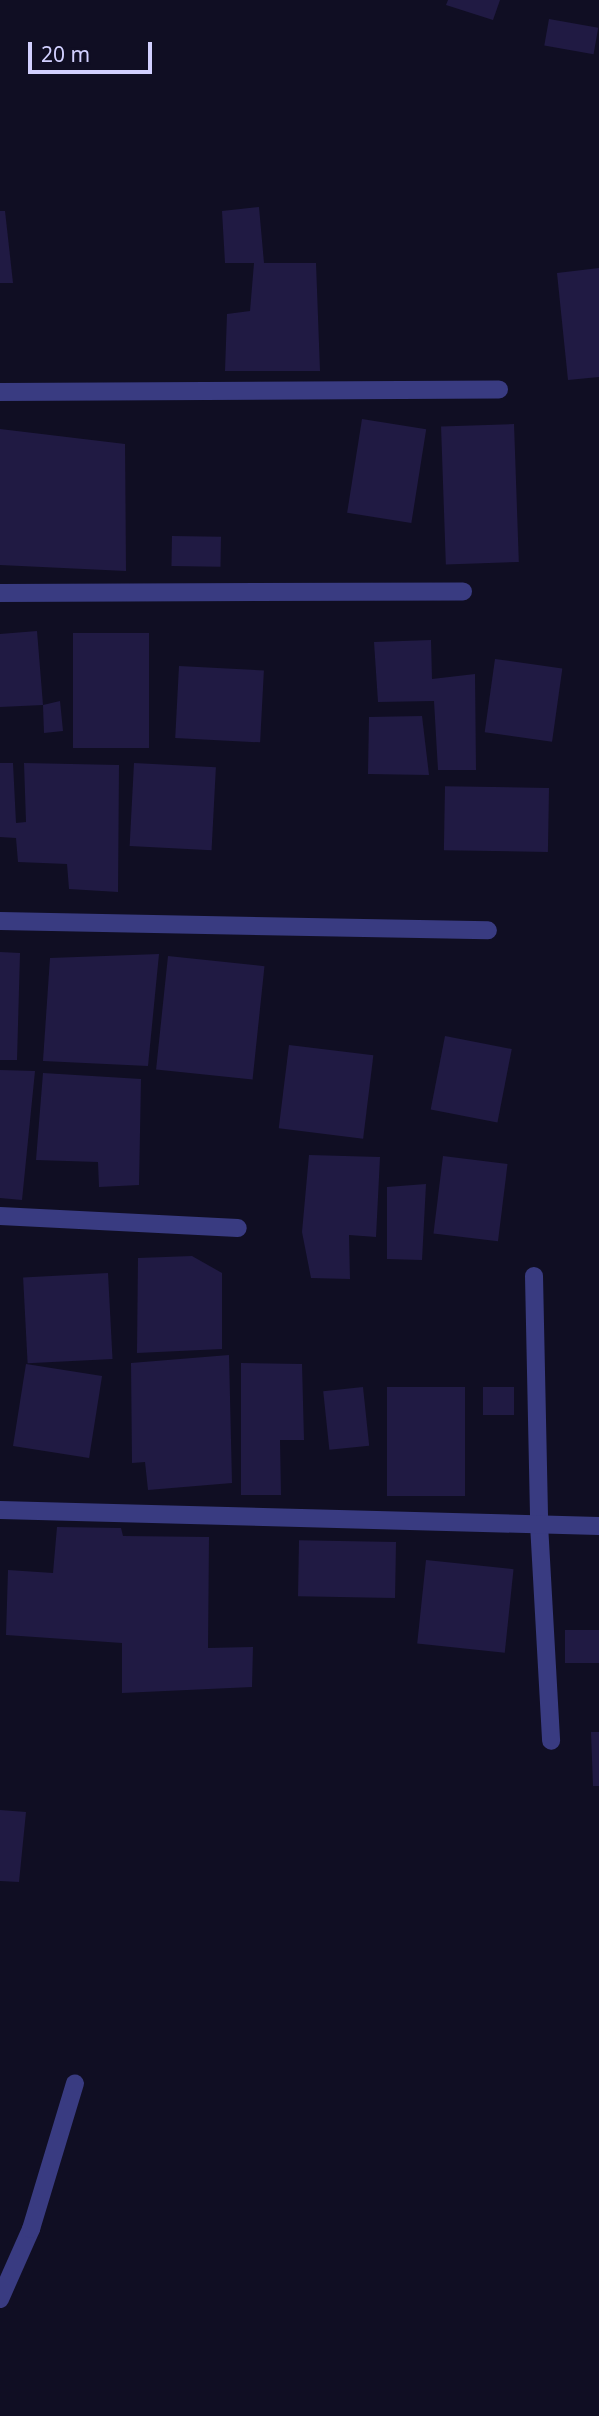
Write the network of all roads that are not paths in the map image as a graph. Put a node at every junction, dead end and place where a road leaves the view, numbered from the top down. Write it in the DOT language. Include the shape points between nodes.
graph roads {
  1 [pos="499,389"];
  2 [pos="0,392"];
  3 [pos="464,591"];
  4 [pos="0,593"];
  5 [pos="0,921"];
  6 [pos="488,930"];
  7 [pos="0,1216"];
  8 [pos="238,1228"];
  9 [pos="534,1276"];
  10 [pos="0,1510"];
  11 [pos="539,1524"];
  12 [pos="599,1526"];
  13 [pos="551,1741"];
  14 [pos="75,2083"];
  15 [pos="0,2299"];
  1 -- 2 [label="street"];
  3 -- 4 [label="street"];
  5 -- 6 [label="street"];
  7 -- 8 [label="street"];
  9 -- 11 [label="street"];
  10 -- 11 [label="street"];
  11 -- 12 [label="street"];
  11 -- 13 [label="street"];
  14 -- 15 [label="street" via="31,2229"];
}
